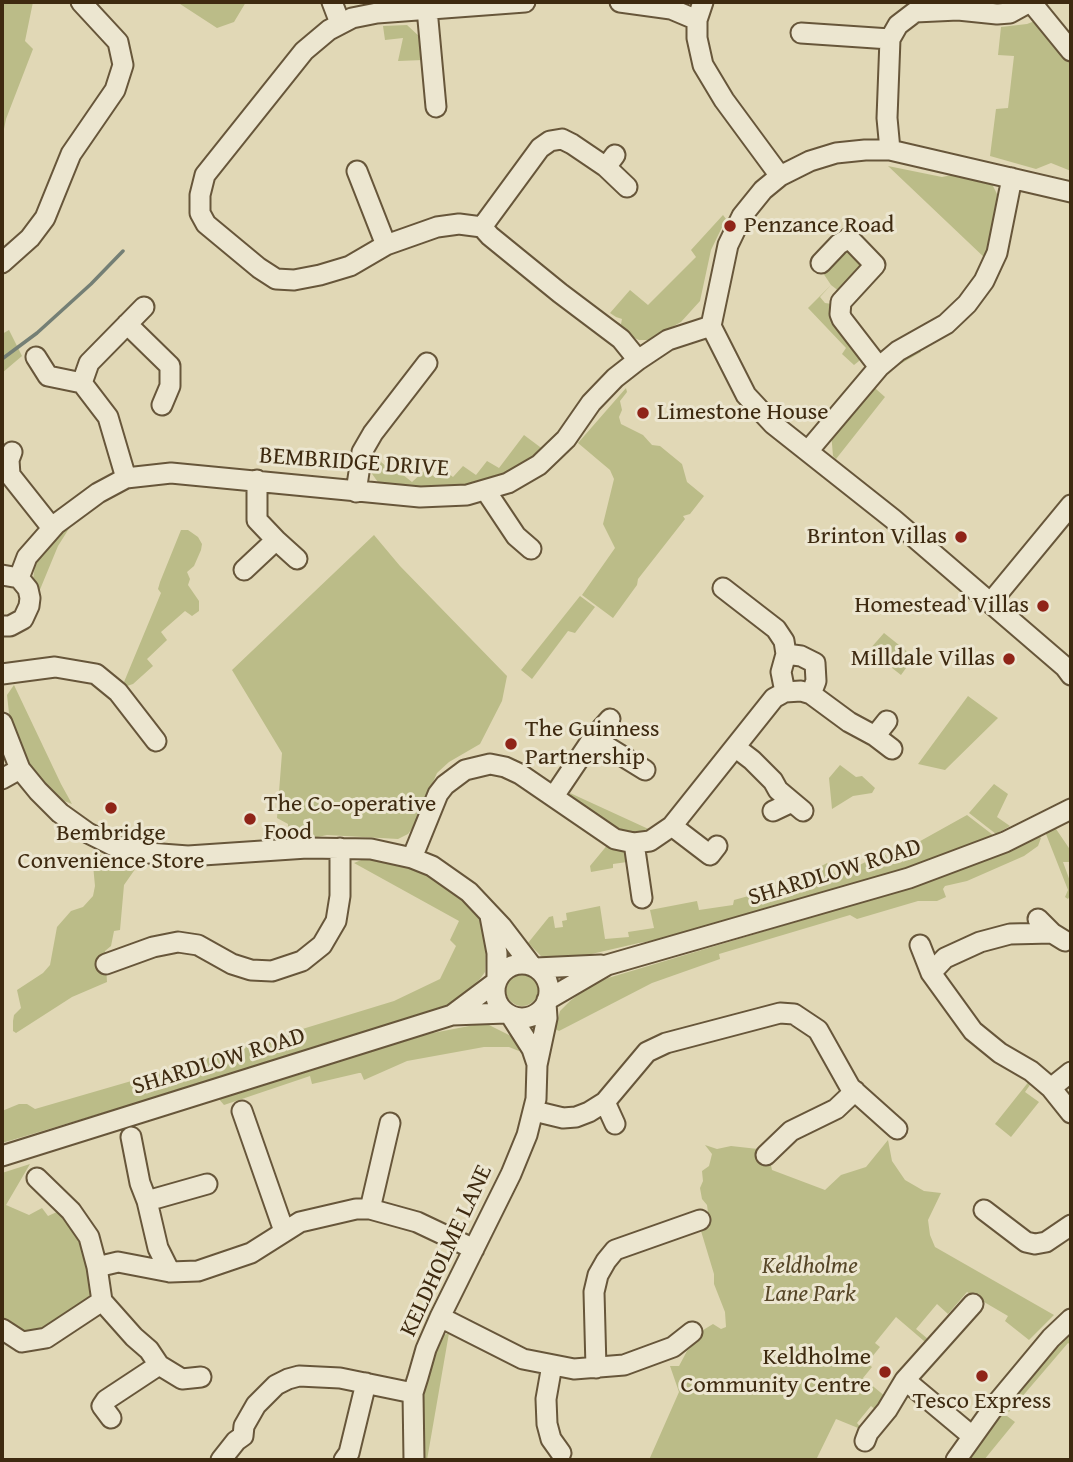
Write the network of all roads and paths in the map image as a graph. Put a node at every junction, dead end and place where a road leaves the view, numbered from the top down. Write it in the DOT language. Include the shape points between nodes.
graph roads {
  1 [pos="81,2"];
  2 [pos="332,2"];
  3 [pos="525,2"];
  4 [pos="620,2"];
  5 [pos="1030,2"];
  6 [pos="427,9"];
  7 [pos="700,11"];
  8 [pos="340,23"];
  9 [pos="801,33"];
  10 [pos="890,39"];
  11 [pos="1071,51"];
  12 [pos="441,98"];
  13 [pos="890,150"];
  14 [pos="780,176"];
  15 [pos="354,177"];
  16 [pos="1012,177"];
  17 [pos="627,187"];
  18 [pos="1071,192"];
  19 [pos="482,227"];
  20 [pos="386,245"];
  21 [pos="821,262"];
  22 [pos="2,263"];
  23 [pos="144,307"];
  24 [pos="127,324"];
  25 [pos="711,326"];
  26 [pos="36,357"];
  27 [pos="638,360"];
  28 [pos="427,363"];
  29 [pos="879,367"];
  30 [pos="82,383"];
  31 [pos="162,405"];
  32 [pos="808,451"];
  33 [pos="12,452"];
  34 [pos="126,478"];
  35 [pos="257,480"];
  36 [pos="486,491"];
  37 [pos="356,492"];
  38 [pos="1071,505"];
  39 [pos="52,528"];
  40 [pos="276,540"];
  41 [pos="531,549"];
  42 [pos="297,559"];
  43 [pos="244,570"];
  44 [pos="10,576"];
  45 [pos="723,588"];
  46 [pos="990,602"];
  47 [pos="5,632"];
  48 [pos="786,654"];
  49 [pos="2,674"];
  50 [pos="1071,676"];
  51 [pos="785,692"];
  52 [pos="811,694"];
  53 [pos="610,719"];
  54 [pos="2,723"];
  55 [pos="593,738"];
  56 [pos="156,741"];
  57 [pos="736,747"];
  58 [pos="892,748"];
  59 [pos="20,769"];
  60 [pos="645,770"];
  61 [pos="2,779"];
  62 [pos="554,796"];
  63 [pos="1071,809"];
  64 [pos="773,811"];
  65 [pos="671,826"];
  66 [pos="634,844"];
  67 [pos="717,846"];
  68 [pos="340,848"];
  69 [pos="412,858"];
  70 [pos="642,898"];
  71 [pos="490,916"];
  72 [pos="1038,919"];
  73 [pos="920,945"];
  74 [pos="106,964"];
  75 [pos="607,965"];
  76 [pos="534,967"];
  77 [pos="931,973"];
  78 [pos="497,981"];
  79 [pos="547,1002"];
  80 [pos="452,1014"];
  81 [pos="508,1014"];
  82 [pos="537,1065"];
  83 [pos="1071,1072"];
  84 [pos="853,1086"];
  85 [pos="1051,1088"];
  86 [pos="606,1102"];
  87 [pos="242,1111"];
  88 [pos="534,1111"];
  89 [pos="1071,1113"];
  90 [pos="615,1124"];
  91 [pos="897,1129"];
  92 [pos="382,1131"];
  93 [pos="131,1137"];
  94 [pos="2,1156"];
  95 [pos="766,1156"];
  96 [pos="37,1178"];
  97 [pos="207,1184"];
  98 [pos="147,1201"];
  99 [pos="370,1209"];
  100 [pos="984,1210"];
  101 [pos="701,1220"];
  102 [pos="1071,1225"];
  103 [pos="284,1231"];
  104 [pos="474,1249"];
  105 [pos="97,1268"];
  106 [pos="170,1272"];
  107 [pos="102,1301"];
  108 [pos="974,1304"];
  109 [pos="440,1317"];
  110 [pos="1071,1319"];
  111 [pos="2,1328"];
  112 [pos="692,1332"];
  113 [pos="159,1365"];
  114 [pos="552,1365"];
  115 [pos="596,1368"];
  116 [pos="201,1377"];
  117 [pos="905,1380"];
  118 [pos="366,1383"];
  119 [pos="413,1393"];
  120 [pos="111,1418"];
  121 [pos="972,1436"];
  122 [pos="865,1441"];
  123 [pos="561,1453"];
  124 [pos="221,1460"];
  125 [pos="344,1460"];
  126 [pos="414,1460"];
  127 [pos="956,1460"];
  1 -- 22 [label="street" via="118,42 123,65 115,90 71,154 45,218"];
  2 -- 8 [label="street"];
  3 -- 6 [label="street"];
  4 -- 7 [label="street"];
  5 -- 10 [label="street" via="1010,13 915,12 898,25"];
  5 -- 11 [label="street"];
  6 -- 8 [label="street" via="377,13"];
  6 -- 12 [label="street"];
  7 -- 14 [label="street" via="697,38 703,65"];
  8 -- 20 [label="street" via="304,51 205,175 200,213 206,224 276,279 293,280 350,266"];
  9 -- 10 [label="street"];
  10 -- 13 [label="street"];
  13 -- 14 [label="street" via="836,153"];
  13 -- 16 [label="street"];
  14 -- 25 [label="street" via="742,216 728,245"];
  15 -- 20 [label="street"];
  16 -- 18 [label="street"];
  16 -- 29 [label="street" via="999,245 984,281 954,318"];
  17 -- 19 [label="street" via="610,161 562,139 550,141 540,148"];
  19 -- 20 [label="street" via="436,227"];
  19 -- 27 [label="street" via="621,339"];
  21 -- 29 [label="street" via="849,238 881,270 841,302 840,314"];
  23 -- 24 [label="street"];
  24 -- 30 [label="street" via="89,363"];
  24 -- 31 [label="street" via="170,366 170,386"];
  25 -- 27 [label="street, BEMBRIDGE DRIVE" via="668,340"];
  25 -- 32 [label="street" via="746,395"];
  26 -- 30 [label="street" via="48,376"];
  27 -- 36 [label="street, BEMBRIDGE DRIVE" via="615,377 539,465"];
  28 -- 37 [label="street" via="407,374 362,452"];
  29 -- 32 [label="street"];
  30 -- 34 [label="street" via="108,417"];
  32 -- 46 [label="street"];
  33 -- 39 [label="street" via="10,475"];
  34 -- 35 [label="street, BEMBRIDGE DRIVE" via="171,473"];
  34 -- 39 [label="street, BEMBRIDGE DRIVE"];
  35 -- 37 [label="street, BEMBRIDGE DRIVE"];
  35 -- 40 [label="street" via="257,520"];
  36 -- 37 [label="street, BEMBRIDGE DRIVE" via="420,497"];
  36 -- 41 [label="street" via="516,536"];
  38 -- 46 [label="street"];
  39 -- 44 [label="street, BEMBRIDGE DRIVE"];
  40 -- 42 [label="street"];
  40 -- 43 [label="street"];
  44 -- 47 [label="street" via="28,589 29,606 23,619"];
  45 -- 48 [label="street" via="776,629"];
  46 -- 50 [label="street"];
  48 -- 51 [label="street" via="781,672"];
  48 -- 52 [label="street" via="815,663 817,681"];
  49 -- 56 [label="street" via="55,667 96,674 118,692"];
  51 -- 52 [label="street"];
  51 -- 57 [label="street" via="774,698"];
  52 -- 58 [label="street" via="849,722 881,729"];
  53 -- 55 [label="street"];
  54 -- 59 [label="street"];
  55 -- 60 [label="street"];
  55 -- 62 [label="street"];
  57 -- 64 [label="street" via="797,806"];
  57 -- 65 [label="street"];
  59 -- 61 [label="street"];
  59 -- 68 [label="street" via="60,813 116,847 188,856"];
  62 -- 66 [label="street" via="615,839"];
  62 -- 69 [label="street" via="505,767 490,764 465,770 438,794"];
  63 -- 75 [label="street, SHARDLOW ROAD" via="1004,842 909,878"];
  65 -- 66 [label="street" via="650,841"];
  65 -- 67 [label="street" via="710,855"];
  66 -- 70 [label="street"];
  68 -- 69 [label="street"];
  68 -- 74 [label="street" via="336,921 322,945 303,961 272,971 251,970 198,945 178,942 128,949"];
  69 -- 71 [label="street" via="455,881"];
  71 -- 76 [label="street"];
  71 -- 78 [label="street"];
  72 -- 77 [label="street" via="1059,937 1010,934 980,942 944,958"];
  73 -- 77 [label="street"];
  75 -- 76 [label="street, SHARDLOW ROAD"];
  75 -- 79 [label="street, SHARDLOW ROAD"];
  76 -- 78 [label="street" via="510,967"];
  76 -- 79 [label="street" via="547,982"];
  77 -- 85 [label="street" via="973,1031"];
  78 -- 80 [label="street, SHARDLOW ROAD"];
  78 -- 81 [label="street" via="496,998"];
  79 -- 81 [label="street" via="529,1017"];
  79 -- 82 [label="street, KELDHOLME LANE"];
  80 -- 81 [label="street, SHARDLOW ROAD"];
  80 -- 94 [label="street, SHARDLOW ROAD"];
  81 -- 82 [label="street, KELDHOLME LANE" via="532,1049"];
  82 -- 88 [label="street, KELDHOLME LANE"];
  83 -- 85 [label="street"];
  84 -- 86 [label="street" via="818,1030 794,1014 780,1013 647,1052"];
  84 -- 91 [label="street"];
  84 -- 95 [label="street" via="836,1109 791,1131"];
  85 -- 89 [label="street"];
  86 -- 88 [label="street" via="576,1117"];
  86 -- 90 [label="street"];
  87 -- 103 [label="street"];
  88 -- 104 [label="street, KELDHOLME LANE" via="519,1157"];
  92 -- 99 [label="street"];
  93 -- 98 [label="street"];
  96 -- 105 [label="street" via="71,1211 89,1237"];
  97 -- 98 [label="street"];
  98 -- 106 [label="street" via="158,1248"];
  99 -- 103 [label="street" via="314,1219"];
  99 -- 104 [label="street" via="417,1222"];
  100 -- 102 [label="street" via="1035,1244"];
  101 -- 115 [label="street" via="615,1250 606,1261 594,1292"];
  103 -- 106 [label="street" via="251,1252 198,1271"];
  104 -- 109 [label="street, KELDHOLME LANE"];
  105 -- 106 [label="street" via="118,1262"];
  105 -- 107 [label="street"];
  107 -- 111 [label="street" via="46,1338 22,1342"];
  107 -- 113 [label="street"];
  108 -- 117 [label="street"];
  109 -- 114 [label="street" via="523,1359"];
  109 -- 119 [label="street, KELDHOLME LANE"];
  110 -- 121 [label="street"];
  112 -- 115 [label="street" via="674,1347"];
  113 -- 116 [label="street" via="182,1379"];
  113 -- 120 [label="street" via="106,1400 102,1406"];
  114 -- 115 [label="street"];
  114 -- 123 [label="street" via="547,1424"];
  117 -- 121 [label="street"];
  117 -- 122 [label="street"];
  118 -- 119 [label="street"];
  118 -- 124 [label="street" via="288,1378 256,1405 243,1436"];
  118 -- 125 [label="street"];
  119 -- 126 [label="street, KELDHOLME LANE"];
  121 -- 127 [label="street"];
}
